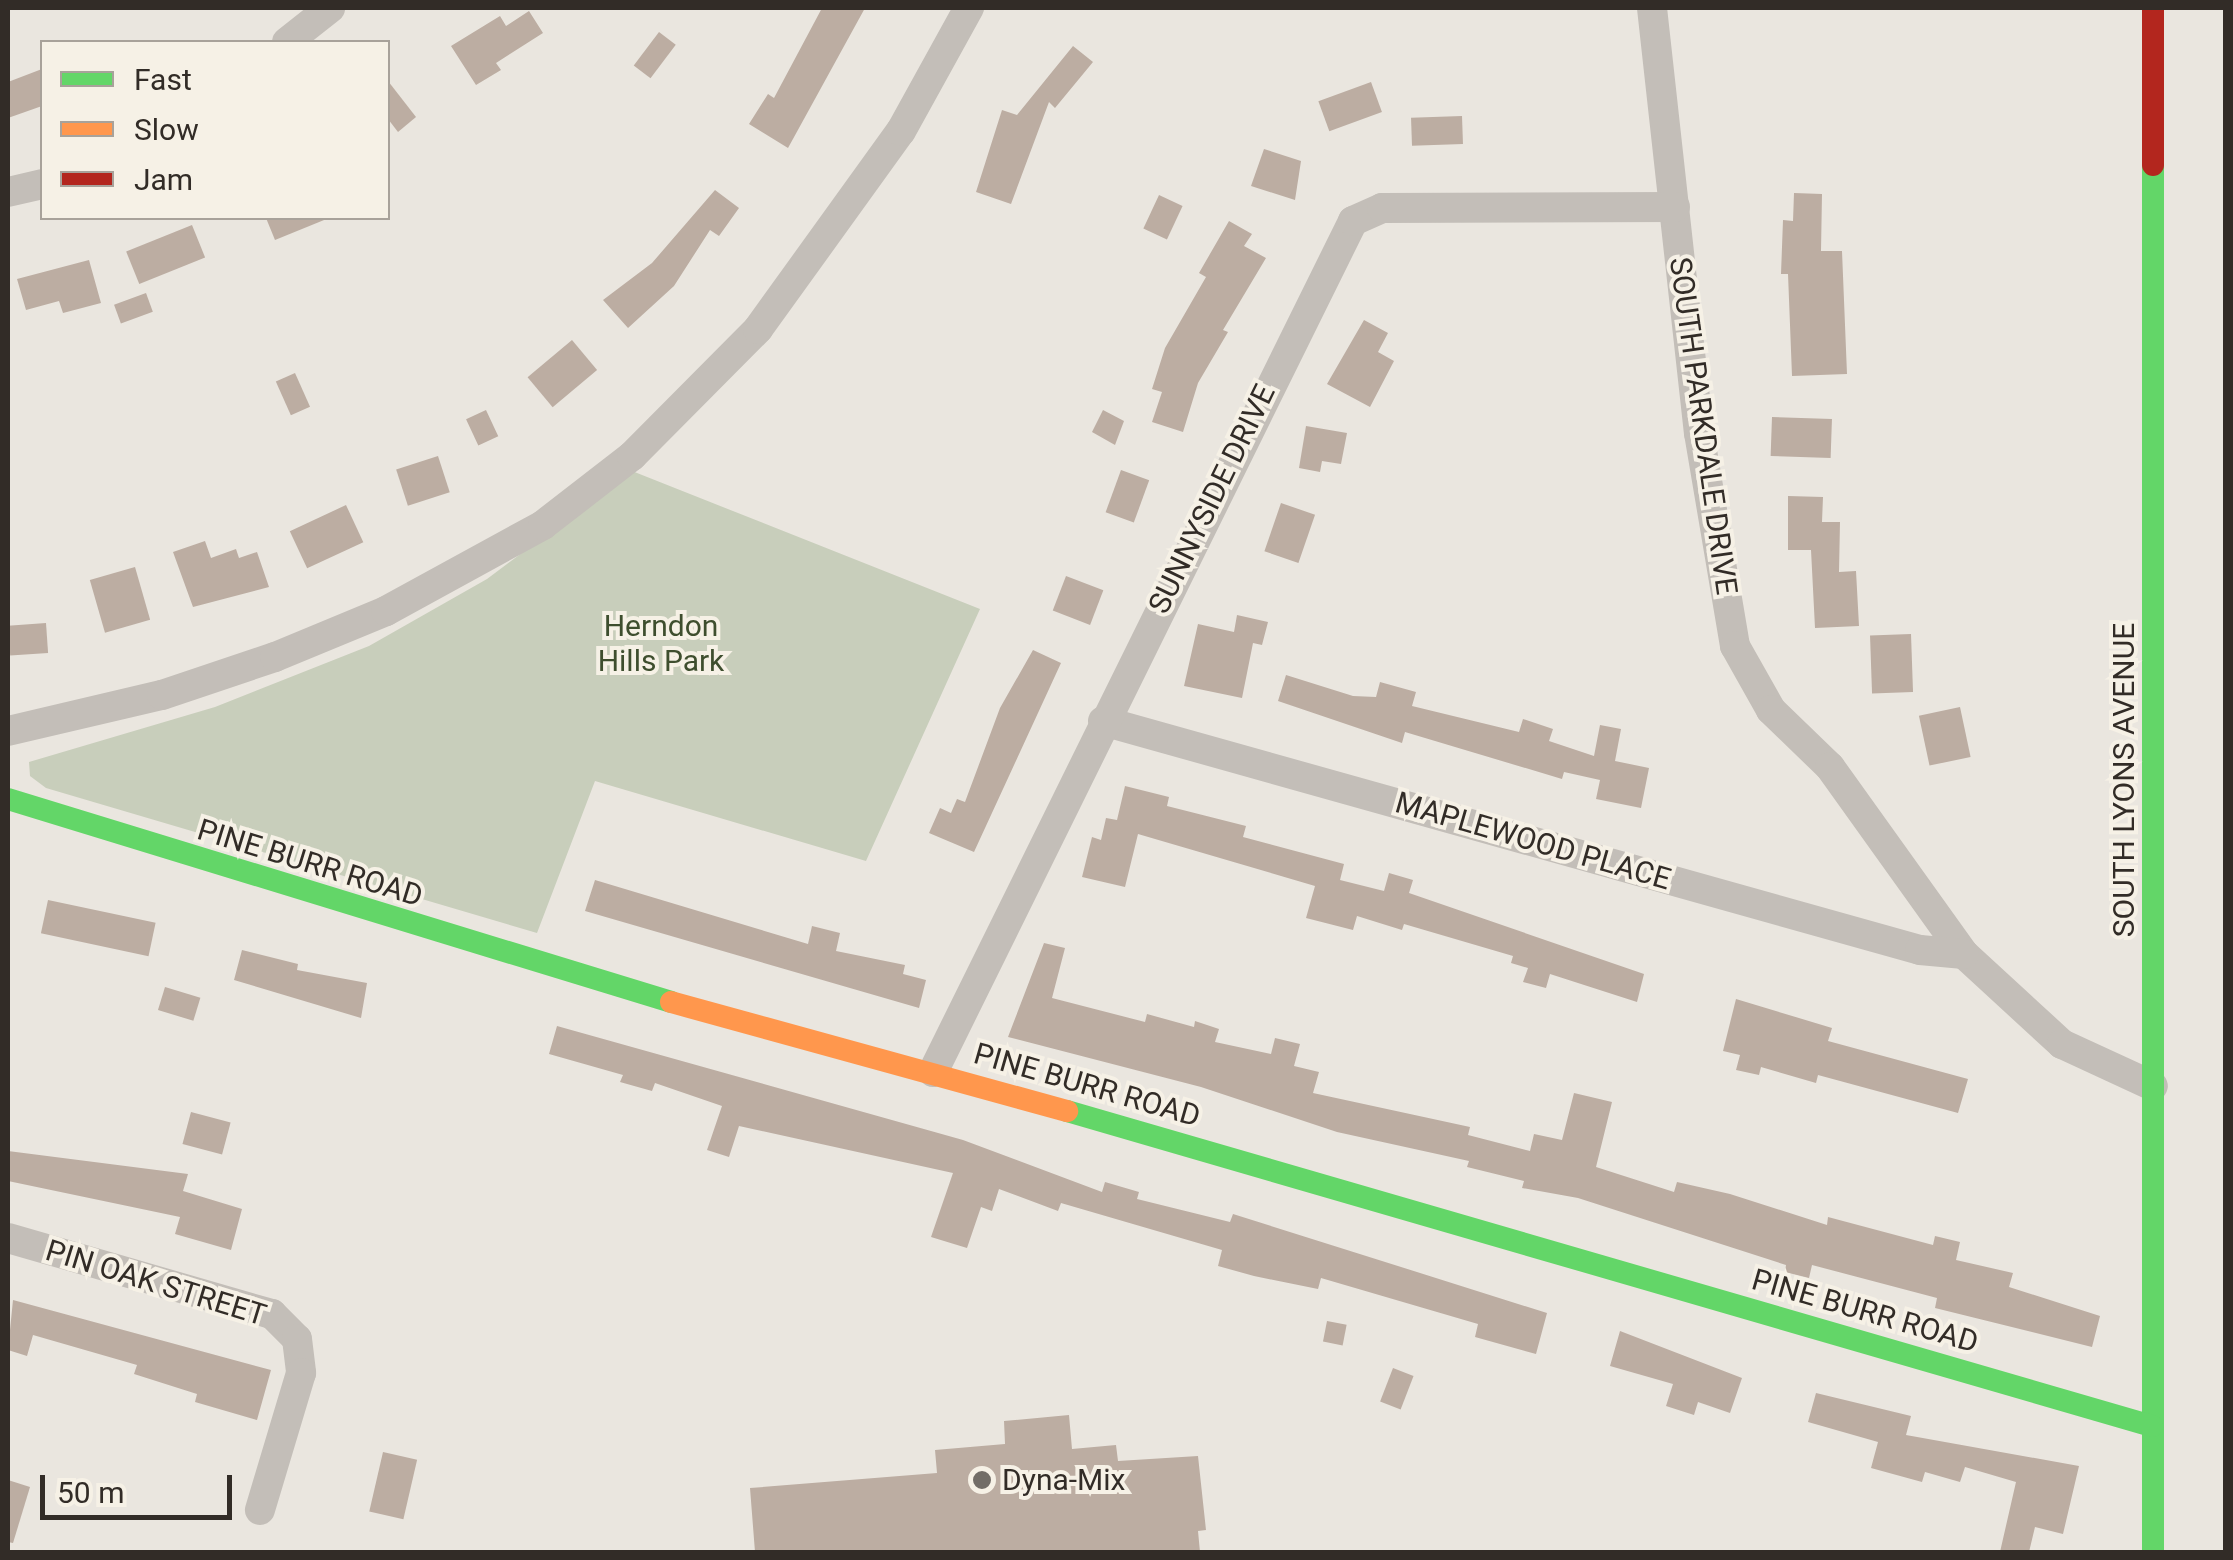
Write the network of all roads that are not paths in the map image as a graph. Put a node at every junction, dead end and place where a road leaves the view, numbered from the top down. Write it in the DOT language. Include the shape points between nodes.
graph roads {
  1 [pos="330,8"];
  2 [pos="969,8"];
  3 [pos="1652,8"];
  4 [pos="2153,8"];
  5 [pos="290,40"];
  6 [pos="40,184"];
  7 [pos="8,192"];
  8 [pos="1674,207"];
  9 [pos="1103,721"];
  10 [pos="8,731"];
  11 [pos="8,799"];
  12 [pos="1964,954"];
  13 [pos="933,1072"];
  14 [pos="2153,1086"];
  15 [pos="8,1238"];
  16 [pos="2152,1426"];
  17 [pos="260,1510"];
  18 [pos="2152,1552"];
  1 -- 5 [label="street"];
  2 -- 10 [label="street" via="902,131 758,329 632,456 543,525 386,611 276,658 162,695"];
  3 -- 8 [label="street, SOUTH PARKDALE DRIVE"];
  4 -- 14 [label="street, SOUTH LYONS AVENUE"];
  6 -- 7 [label="street"];
  8 -- 9 [label="street, SUNNYSIDE DRIVE" via="1382,208 1353,221"];
  8 -- 12 [label="street, SOUTH PARKDALE DRIVE" via="1715,553 1736,646 1770,710 1830,767"];
  9 -- 12 [label="street, MAPLEWOOD PLACE" via="1920,950"];
  9 -- 13 [label="street, SUNNYSIDE DRIVE"];
  11 -- 13 [label="street, PINE BURR ROAD" via="547,969"];
  12 -- 14 [label="street, SOUTH PARKDALE DRIVE" via="2062,1044"];
  13 -- 16 [label="street, PINE BURR ROAD"];
  14 -- 16 [label="street, SOUTH LYONS AVENUE"];
  15 -- 17 [label="street, PIN OAK STREET" via="272,1314 297,1340 301,1373"];
  16 -- 18 [label="street, SOUTH LYONS AVENUE"];
}
